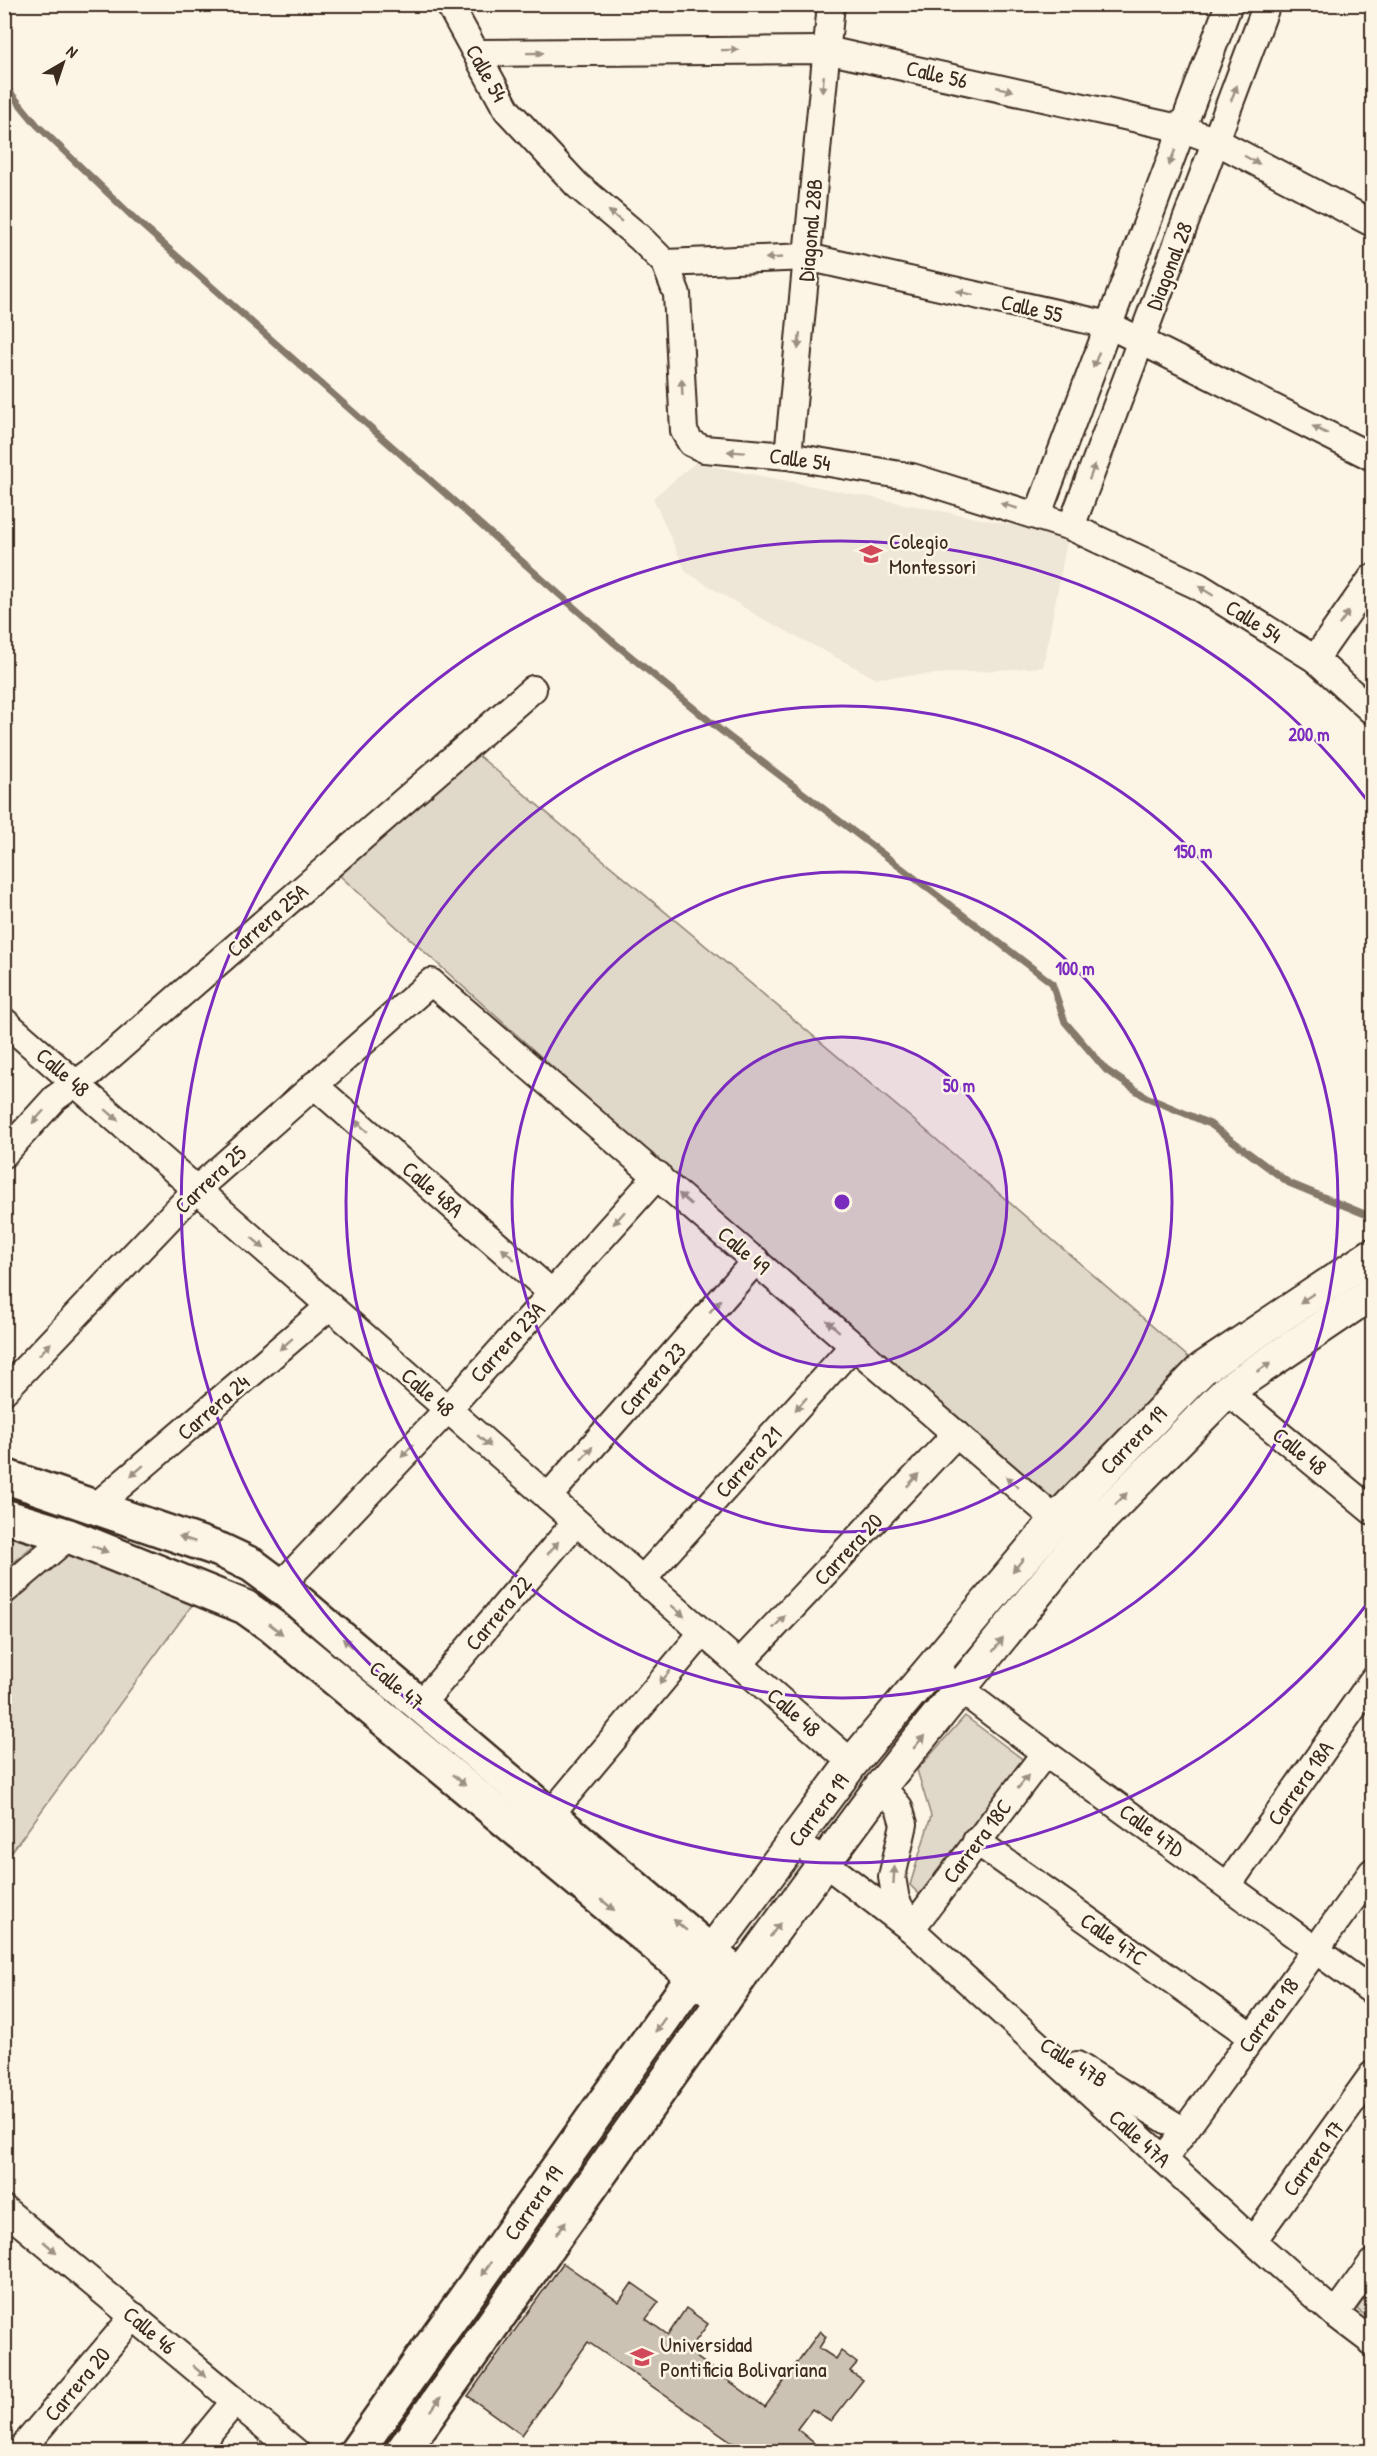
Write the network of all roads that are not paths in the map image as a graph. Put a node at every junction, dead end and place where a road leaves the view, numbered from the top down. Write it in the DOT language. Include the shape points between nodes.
graph roads {
  1 [pos="449,4"];
  2 [pos="831,4"];
  3 [pos="1229,4"];
  4 [pos="1267,4"];
  5 [pos="826,50"];
  6 [pos="477,53"];
  7 [pos="1183,129"];
  8 [pos="1216,141"];
  9 [pos="1372,223"];
  10 [pos="807,257"];
  11 [pos="665,263"];
  12 [pos="1109,325"];
  13 [pos="1141,339"];
  14 [pos="788,456"];
  15 [pos="1372,457"];
  16 [pos="1038,514"];
  17 [pos="1071,527"];
  18 [pos="1372,578"];
  19 [pos="1315,659"];
  20 [pos="533,689"];
  21 [pos="1372,711"];
  22 [pos="431,982"];
  23 [pos="4,1021"];
  24 [pos="75,1083"];
  25 [pos="314,1085"];
  26 [pos="4,1154"];
  27 [pos="658,1175"];
  28 [pos="197,1189"];
  29 [pos="756,1260"];
  30 [pos="1364,1260"];
  31 [pos="552,1293"];
  32 [pos="1372,1293"];
  33 [pos="330,1306"];
  34 [pos="854,1345"];
  35 [pos="4,1391"];
  36 [pos="1227,1391"];
  37 [pos="448,1409"];
  38 [pos="956,1434"];
  39 [pos="4,1476"];
  40 [pos="548,1497"];
  41 [pos="95,1507"];
  42 [pos="1372,1511"];
  43 [pos="4,1516"];
  44 [pos="1056,1520"];
  45 [pos="576,1521"];
  46 [pos="69,1536"];
  47 [pos="642,1580"];
  48 [pos="280,1586"];
  49 [pos="4,1591"];
  50 [pos="703,1632"];
  51 [pos="739,1664"];
  52 [pos="932,1668"];
  53 [pos="1372,1681"];
  54 [pos="961,1690"];
  55 [pos="431,1714"];
  56 [pos="421,1749"];
  57 [pos="1045,1754"];
  58 [pos="852,1763"];
  59 [pos="881,1786"];
  60 [pos="550,1815"];
  61 [pos="795,1840"];
  62 [pos="976,1841"];
  63 [pos="825,1863"];
  64 [pos="1372,1872"];
  65 [pos="1228,1885"];
  66 [pos="911,1929"];
  67 [pos="1316,1950"];
  68 [pos="703,1964"];
  69 [pos="731,1989"];
  70 [pos="1372,1991"];
  71 [pos="1024,2032"];
  72 [pos="1252,2037"];
  73 [pos="1372,2075"];
  74 [pos="1184,2131"];
  75 [pos="1164,2159"];
  76 [pos="4,2209"];
  77 [pos="1253,2241"];
  78 [pos="1372,2263"];
  79 [pos="1335,2314"];
  80 [pos="134,2316"];
  81 [pos="1372,2342"];
  82 [pos="235,2401"];
  83 [pos="20,2451"];
  84 [pos="193,2451"];
  85 [pos="296,2451"];
  86 [pos="356,2451"];
  87 [pos="402,2451"];
  1 -- 6 [label="street, Calle 54"];
  2 -- 5 [label="street, Diagonal 28B"];
  3 -- 7 [label="street, Diagonal 28"];
  8 -- 4 [label="street, Diagonal 28, one-way"];
  6 -- 5 [label="street, Calle 56, one-way"];
  5 -- 7 [label="street, Calle 56, one-way"];
  5 -- 10 [label="street, Diagonal 28B, one-way"];
  11 -- 6 [label="street, Calle 54, one-way" via="577,185 507,110"];
  7 -- 8 [label="street, Calle 56"];
  7 -- 12 [label="street, Diagonal 28, one-way"];
  8 -- 9 [label="street, Calle 56, one-way"];
  8 -- 13 [label="street, Diagonal 28"];
  10 -- 11 [label="street, Calle 55, one-way"];
  12 -- 10 [label="street, Calle 55, one-way"];
  10 -- 14 [label="street, Diagonal 28B, one-way"];
  14 -- 11 [label="street, Calle 54, one-way" via="704,449 692,443 684,431 677,294"];
  12 -- 13 [label="street, Calle 55"];
  12 -- 16 [label="street, Diagonal 28, one-way"];
  15 -- 13 [label="street, Calle 55, one-way"];
  17 -- 13 [label="street, Diagonal 28, one-way"];
  16 -- 14 [label="street, Calle 54, one-way" via="912,477"];
  16 -- 17 [label="street, Calle 54"];
  19 -- 17 [label="street, Calle 54, one-way" via="1198,586"];
  19 -- 18 [label="street, one-way"];
  19 -- 21 [label="street, Calle 54"];
  20 -- 24 [label="street, Carrera 25A"];
  22 -- 25 [label="street, Carrera 25"];
  22 -- 27 [label="street, Calle 49"];
  23 -- 24 [label="street, Calle 48"];
  24 -- 26 [label="street, Carrera 25A, one-way" via="55,1098"];
  24 -- 28 [label="street, Calle 48, one-way"];
  25 -- 28 [label="street, Carrera 25"];
  31 -- 25 [label="street, Calle 48A, one-way"];
  29 -- 27 [label="street, Calle 49, one-way"];
  27 -- 31 [label="street, Carrera 23A, one-way"];
  28 -- 33 [label="street, Calle 48, one-way"];
  35 -- 28 [label="street, Carrera 25, one-way"];
  34 -- 29 [label="street, Calle 49, one-way"];
  40 -- 29 [label="street, Carrera 23, one-way"];
  30 -- 44 [label="street, Carrera 19, one-way" via="1202,1369"];
  31 -- 37 [label="street, Carrera 23A"];
  36 -- 32 [label="street, Carrera 19, one-way"];
  33 -- 37 [label="street, Calle 48"];
  33 -- 41 [label="street, Carrera 24, one-way"];
  34 -- 38 [label="street, Calle 49"];
  34 -- 47 [label="street, Carrera 21, one-way"];
  36 -- 42 [label="street, Calle 48"];
  54 -- 36 [label="street, Carrera 19, one-way" via="1080,1540"];
  37 -- 40 [label="street, Calle 48, one-way"];
  37 -- 48 [label="street, Carrera 23A, one-way"];
  44 -- 38 [label="street, Calle 49, one-way"];
  51 -- 38 [label="street, Carrera 20, one-way"];
  39 -- 41 [label="main road, Calle 47"];
  40 -- 45 [label="street, Calle 48"];
  48 -- 41 [label="main road, Calle 47, one-way" via="252,1565 220,1550"];
  43 -- 46 [label="main road, Calle 47"];
  44 -- 52 [label="street, Carrera 19, one-way"];
  45 -- 47 [label="street, Calle 48"];
  55 -- 45 [label="street, Carrera 22, one-way"];
  46 -- 49 [label="street"];
  46 -- 56 [label="main road, Calle 47, one-way" via="245,1607"];
  47 -- 50 [label="street, Calle 48, one-way"];
  55 -- 48 [label="main road, Calle 47, one-way"];
  50 -- 51 [label="street, Calle 48"];
  50 -- 60 [label="street, one-way"];
  51 -- 58 [label="street, Calle 48"];
  52 -- 54 [label="street, Calle 47D"];
  52 -- 58 [label="street, Carrera 19"];
  53 -- 65 [label="street, Carrera 18A"];
  54 -- 57 [label="street, Calle 47D"];
  59 -- 54 [label="street, Carrera 19, one-way"];
  55 -- 56 [label="main road"];
  55 -- 60 [label="main road, Calle 47"];
  56 -- 68 [label="main road, Calle 47, one-way"];
  62 -- 57 [label="street, Carrera 18C, one-way"];
  57 -- 65 [label="street, Calle 47D"];
  58 -- 61 [label="street, Carrera 19"];
  59 -- 63 [label="street, Carrera 19"];
  66 -- 59 [label="street, one-way" via="896,1900 892,1877 904,1824 899,1807"];
  68 -- 60 [label="main road, Calle 47, one-way"];
  61 -- 63 [label="street, Calle 47A"];
  61 -- 68 [label="street, Carrera 19"];
  62 -- 66 [label="street, Carrera 18C"];
  62 -- 72 [label="street, Calle 47C"];
  63 -- 66 [label="street, Calle 47A"];
  69 -- 63 [label="street, Carrera 19, one-way"];
  64 -- 67 [label="street, Carrera 18"];
  65 -- 67 [label="street, Calle 47D"];
  66 -- 71 [label="street, Calle 47A"];
  67 -- 70 [label="street, Calle 47D"];
  67 -- 72 [label="street, Carrera 18"];
  68 -- 69 [label="main road, Calle 47"];
  68 -- 86 [label="main road, Carrera 19, one-way"];
  87 -- 69 [label="main road, Carrera 19, one-way"];
  71 -- 74 [label="street, Calle 47B"];
  71 -- 75 [label="street, Calle 47A"];
  72 -- 74 [label="street, Carrera 18"];
  73 -- 77 [label="street, Carrera 17"];
  74 -- 75 [label="street, Carrera 18"];
  75 -- 77 [label="street, Calle 47A"];
  76 -- 80 [label="street, Calle 46, one-way"];
  77 -- 79 [label="street, Calle 47A"];
  78 -- 79 [label="street"];
  79 -- 81 [label="street, Calle 47A"];
  80 -- 82 [label="street, Calle 46, one-way"];
  80 -- 83 [label="street, Carrera 20"];
  82 -- 84 [label="street"];
  82 -- 85 [label="street, Calle 46"];
}
